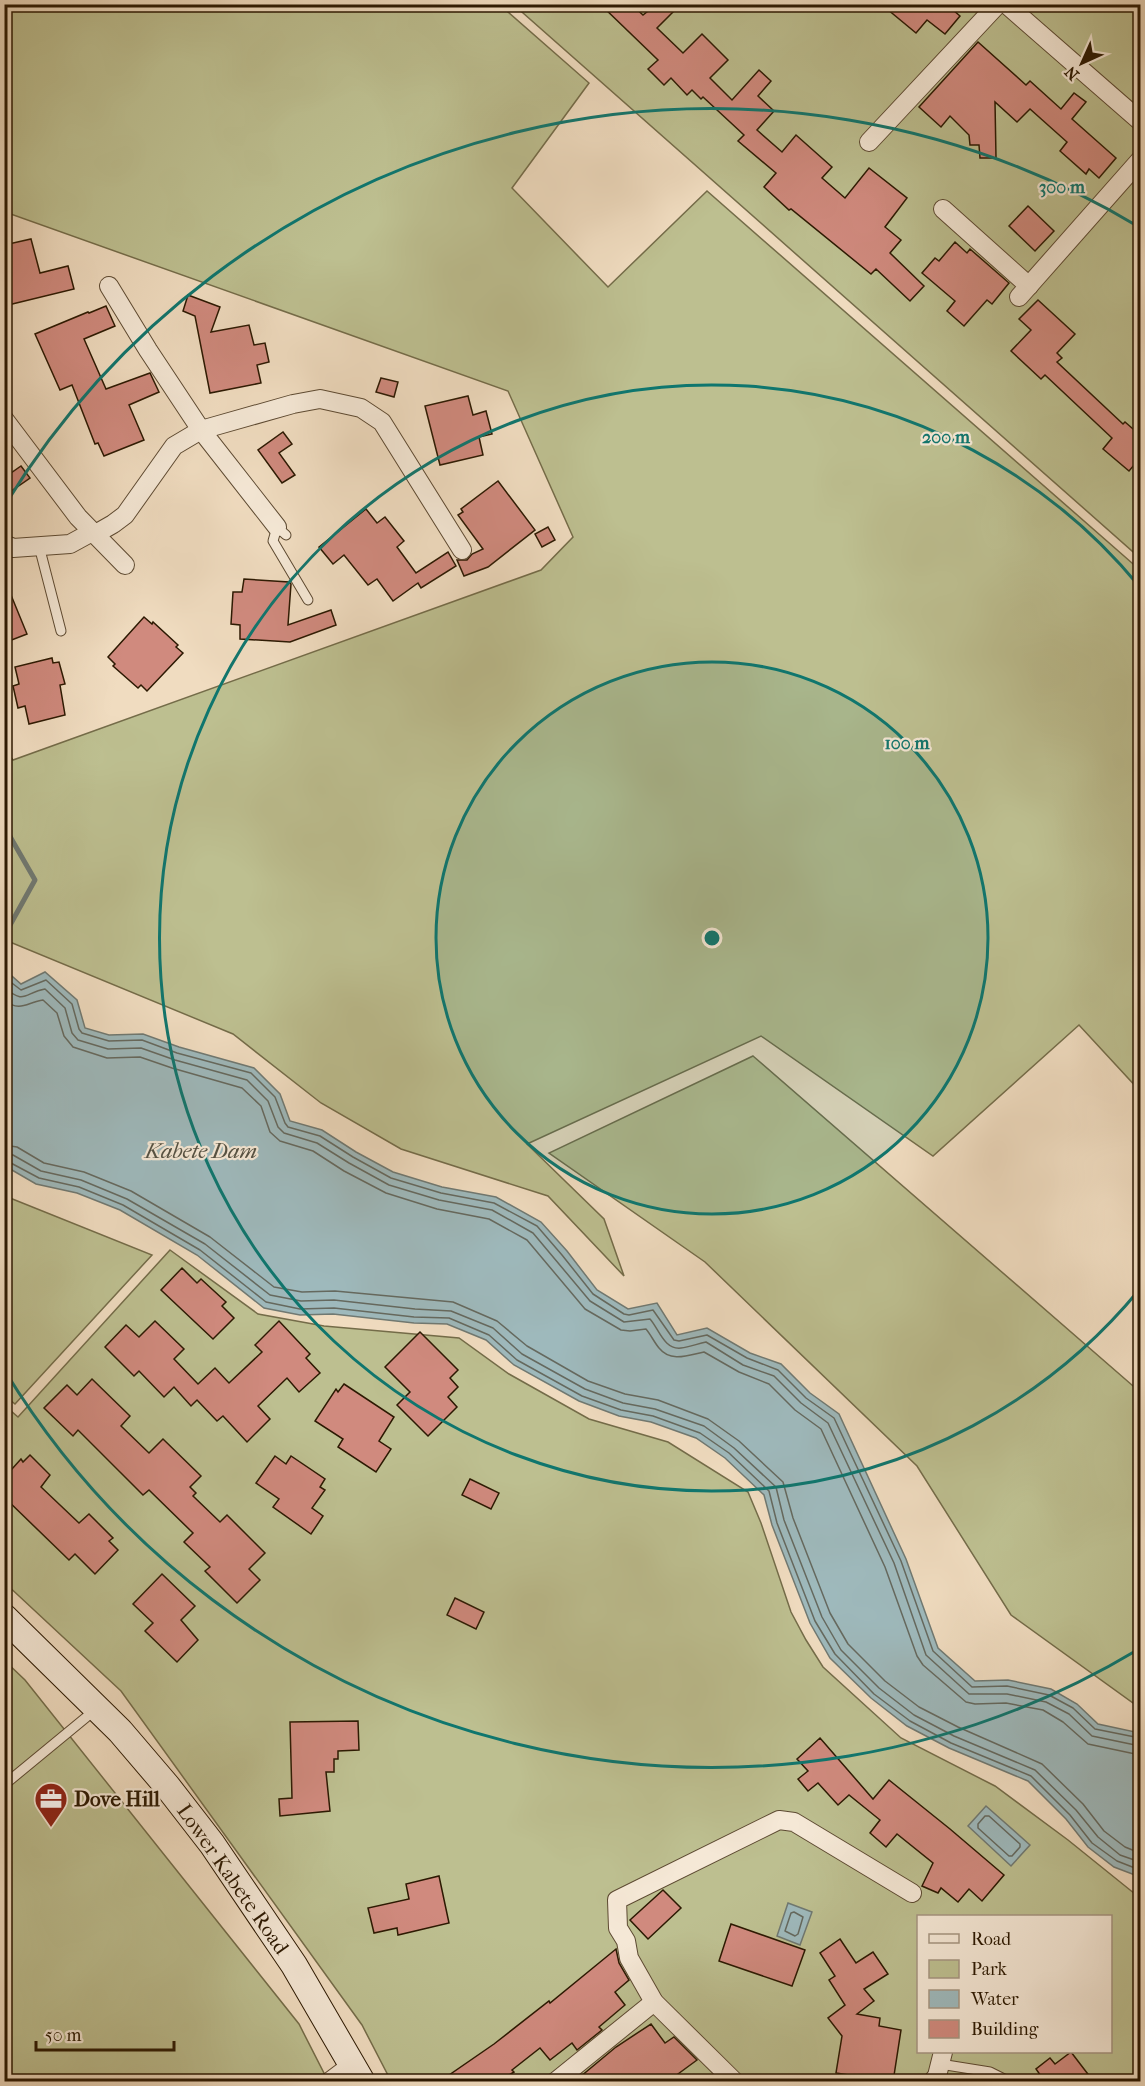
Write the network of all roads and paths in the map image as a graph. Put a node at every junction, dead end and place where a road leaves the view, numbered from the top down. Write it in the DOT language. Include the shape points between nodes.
graph roads {
  1 [pos="998,4"];
  2 [pos="1006,4"];
  3 [pos="1140,121"];
  4 [pos="870,142"];
  5 [pos="1140,160"];
  6 [pos="943,209"];
  7 [pos="109,286"];
  8 [pos="4,419"];
  9 [pos="201,430"];
  10 [pos="282,531"];
  11 [pos="92,532"];
  12 [pos="4,544"];
  13 [pos="39,546"];
  14 [pos="462,550"];
  15 [pos="125,565"];
  16 [pos="308,600"];
  17 [pos="61,631"];
  18 [pos="4,1617"];
  19 [pos="97,1708"];
  20 [pos="4,1785"];
  21 [pos="912,1893"];
  22 [pos="654,2002"];
  23 [pos="941,2058"];
  24 [pos="357,2073"];
  25 [pos="329,2082"];
  26 [pos="555,2082"];
  27 [pos="735,2082"];
  28 [pos="932,2082"];
  29 [pos="1010,2082"];
  1 -- 4 [label="street"];
  2 -- 3 [label="street"];
  5 -- 6 [label="street" via="1024,291"];
  7 -- 9 [label="street"];
  8 -- 11 [label="street"];
  9 -- 10 [label="street"];
  9 -- 11 [label="street" via="174,446 125,515 99,532"];
  9 -- 14 [label="street" via="320,399 361,408 382,422"];
  10 -- 16 [label="lane" via="273,541"];
  11 -- 13 [label="street" via="70,544"];
  11 -- 15 [label="street"];
  12 -- 13 [label="street" via="13,548"];
  13 -- 17 [label="lane"];
  18 -- 19 [label="main road, Lower Kabete Road"];
  19 -- 20 [label="lane"];
  19 -- 24 [label="main road, Lower Kabete Road" via="144,1758 212,1844 294,1965"];
  21 -- 22 [label="street" via="794,1822 779,1820 617,1900 618,1928 626,1941 629,1958"];
  22 -- 26 [label="street"];
  22 -- 27 [label="street"];
  23 -- 28 [label="street"];
  23 -- 29 [label="lane"];
  24 -- 25 [label="street"];
}
